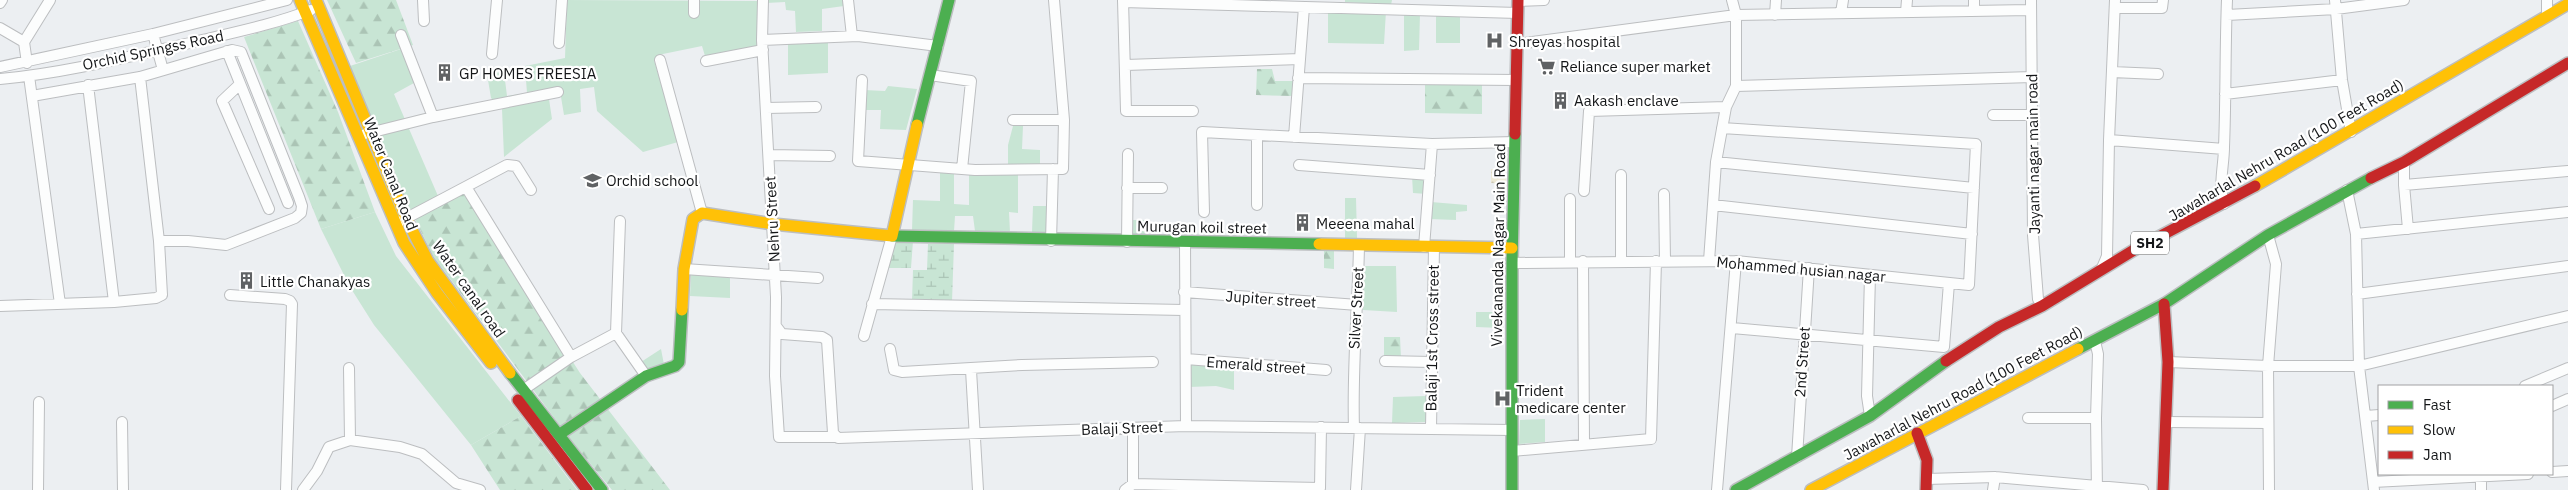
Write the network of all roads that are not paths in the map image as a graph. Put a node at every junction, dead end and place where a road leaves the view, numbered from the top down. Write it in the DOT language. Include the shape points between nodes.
graph roads {
  1 [pos="50,0"];
  2 [pos="287,0"];
  3 [pos="300,0"];
  4 [pos="423,0"];
  5 [pos="497,0"];
  6 [pos="562,0"];
  7 [pos="694,0"];
  8 [pos="763,0"];
  9 [pos="848,0"];
  10 [pos="950,0"];
  11 [pos="1054,0"];
  12 [pos="1518,0"];
  13 [pos="1544,0"];
  14 [pos="1732,0"];
  15 [pos="1776,0"];
  16 [pos="1843,0"];
  17 [pos="1907,0"];
  18 [pos="1974,0"];
  19 [pos="2162,0"];
  20 [pos="2227,0"];
  21 [pos="2404,0"];
  22 [pos="2547,0"];
  23 [pos="1123,1"];
  24 [pos="317,4"];
  25 [pos="2115,4"];
  26 [pos="2568,4"];
  27 [pos="2031,5"];
  28 [pos="2336,5"];
  29 [pos="1304,7"];
  30 [pos="1974,11"];
  31 [pos="1906,12"];
  32 [pos="304,13"];
  33 [pos="694,13"];
  34 [pos="1518,13"];
  35 [pos="1841,13"];
  36 [pos="1736,15"];
  37 [pos="1775,15"];
  38 [pos="2227,15"];
  39 [pos="2547,16"];
  40 [pos="424,21"];
  41 [pos="0,28"];
  42 [pos="153,34"];
  43 [pos="401,35"];
  44 [pos="852,36"];
  45 [pos="24,42"];
  46 [pos="559,43"];
  47 [pos="1517,44"];
  48 [pos="763,45"];
  49 [pos="938,46"];
  50 [pos="157,50"];
  51 [pos="226,51"];
  52 [pos="492,54"];
  53 [pos="1300,59"];
  54 [pos="660,60"];
  55 [pos="706,61"];
  56 [pos="27,63"];
  57 [pos="2568,63"];
  58 [pos="1126,65"];
  59 [pos="0,67"];
  60 [pos="163,70"];
  61 [pos="2112,72"];
  62 [pos="2158,74"];
  63 [pos="930,75"];
  64 [pos="29,76"];
  65 [pos="140,77"];
  66 [pos="2032,77"];
  67 [pos="1298,78"];
  68 [pos="0,79"];
  69 [pos="862,80"];
  70 [pos="1516,80"];
  71 [pos="2342,80"];
  72 [pos="240,84"];
  73 [pos="88,85"];
  74 [pos="1736,86"];
  75 [pos="558,92"];
  76 [pos="2225,94"];
  77 [pos="32,96"];
  78 [pos="351,102"];
  79 [pos="816,107"];
  80 [pos="1726,107"];
  81 [pos="766,108"];
  82 [pos="1194,111"];
  83 [pos="1993,115"];
  84 [pos="2032,115"];
  85 [pos="433,117"];
  86 [pos="1013,120"];
  87 [pos="1064,120"];
  88 [pos="1722,128"];
  89 [pos="2351,132"];
  90 [pos="365,134"];
  91 [pos="1257,136"];
  92 [pos="1294,137"];
  93 [pos="2109,140"];
  94 [pos="1515,142"];
  95 [pos="1432,144"];
  96 [pos="2224,149"];
  97 [pos="1128,154"];
  98 [pos="768,155"];
  99 [pos="830,156"];
  100 [pos="1716,162"];
  101 [pos="2404,162"];
  102 [pos="1299,165"];
  103 [pos="907,166"];
  104 [pos="962,169"];
  105 [pos="1053,169"];
  106 [pos="2568,171"];
  107 [pos="1430,174"];
  108 [pos="1621,175"];
  109 [pos="2404,185"];
  110 [pos="466,187"];
  111 [pos="1127,188"];
  112 [pos="1162,188"];
  113 [pos="1974,188"];
  114 [pos="532,190"];
  115 [pos="2347,190"];
  116 [pos="1584,191"];
  117 [pos="1664,194"];
  118 [pos="1570,199"];
  119 [pos="288,203"];
  120 [pos="2224,204"];
  121 [pos="1257,205"];
  122 [pos="1713,205"];
  123 [pos="270,209"];
  124 [pos="1204,212"];
  125 [pos="2568,212"];
  126 [pos="702,213"];
  127 [pos="401,221"];
  128 [pos="620,221"];
  129 [pos="773,224"];
  130 [pos="2408,229"];
  131 [pos="1972,234"];
  132 [pos="2356,234"];
  133 [pos="2268,235"];
  134 [pos="892,236"];
  135 [pos="1052,240"];
  136 [pos="160,241"];
  137 [pos="1127,241"];
  138 [pos="1185,242"];
  139 [pos="1359,245"];
  140 [pos="1429,247"];
  141 [pos="1512,248"];
  142 [pos="1583,261"];
  143 [pos="1621,261"];
  144 [pos="1661,261"];
  145 [pos="1709,261"];
  146 [pos="1736,261"];
  147 [pos="1512,263"];
  148 [pos="1570,263"];
  149 [pos="2568,266"];
  150 [pos="1809,268"];
  151 [pos="684,269"];
  152 [pos="2100,271"];
  153 [pos="775,274"];
  154 [pos="1870,275"];
  155 [pos="818,278"];
  156 [pos="1949,283"];
  157 [pos="1184,292"];
  158 [pos="2357,294"];
  159 [pos="230,295"];
  160 [pos="114,302"];
  161 [pos="60,304"];
  162 [pos="872,304"];
  163 [pos="2164,304"];
  164 [pos="1358,305"];
  165 [pos="0,306"];
  166 [pos="2042,306"];
  167 [pos="1184,310"];
  168 [pos="2568,316"];
  169 [pos="776,326"];
  170 [pos="1732,328"];
  171 [pos="616,333"];
  172 [pos="1804,334"];
  173 [pos="864,336"];
  174 [pos="1870,339"];
  175 [pos="2095,341"];
  176 [pos="1944,347"];
  177 [pos="890,349"];
  178 [pos="571,357"];
  179 [pos="1186,359"];
  180 [pos="1947,360"];
  181 [pos="1385,361"];
  182 [pos="1153,362"];
  183 [pos="1431,362"];
  184 [pos="2168,362"];
  185 [pos="2268,366"];
  186 [pos="2359,366"];
  187 [pos="349,368"];
  188 [pos="2568,368"];
  189 [pos="970,370"];
  190 [pos="1326,370"];
  191 [pos="646,376"];
  192 [pos="2527,385"];
  193 [pos="523,390"];
  194 [pos="2568,399"];
  195 [pos="39,402"];
  196 [pos="2553,406"];
  197 [pos="2378,415"];
  198 [pos="1870,416"];
  199 [pos="2366,416"];
  200 [pos="2028,418"];
  201 [pos="2096,418"];
  202 [pos="122,422"];
  203 [pos="2167,422"];
  204 [pos="2267,423"];
  205 [pos="1186,426"];
  206 [pos="1321,427"];
  207 [pos="1133,428"];
  208 [pos="1357,428"];
  209 [pos="1431,428"];
  210 [pos="1512,430"];
  211 [pos="976,433"];
  212 [pos="1917,433"];
  213 [pos="560,434"];
  214 [pos="836,437"];
  215 [pos="350,440"];
  216 [pos="1584,445"];
  217 [pos="1512,451"];
  218 [pos="1797,457"];
  219 [pos="2568,470"];
  220 [pos="2553,472"];
  221 [pos="2504,475"];
  222 [pos="2481,476"];
  223 [pos="1995,477"];
  224 [pos="1926,484"];
  225 [pos="2373,486"];
  226 [pos="1129,487"];
  227 [pos="2097,488"];
  228 [pos="1320,489"];
  229 [pos="38,490"];
  230 [pos="123,490"];
  231 [pos="286,490"];
  232 [pos="303,490"];
  233 [pos="476,490"];
  234 [pos="587,490"];
  235 [pos="602,490"];
  236 [pos="978,490"];
  237 [pos="1356,490"];
  238 [pos="1512,490"];
  239 [pos="1717,490"];
  240 [pos="1736,490"];
  241 [pos="1811,490"];
  242 [pos="1993,490"];
  243 [pos="2143,490"];
  244 [pos="2164,490"];
  245 [pos="2269,490"];
  246 [pos="2481,490"];
  1 -- 45 [label="street"];
  2 -- 42 [label="street, Orchid Springss Road"];
  3 -- 32 [label="main road"];
  4 -- 40 [label="street"];
  5 -- 52 [label="street"];
  6 -- 46 [label="street"];
  7 -- 33 [label="street"];
  8 -- 48 [label="street, Nehru Street"];
  9 -- 44 [label="street"];
  10 -- 49 [label="main road"];
  11 -- 87 [label="street"];
  12 -- 13 [label="street"];
  12 -- 34 [label="main road, Vivekananda Nagar Main Road"];
  14 -- 36 [label="street"];
  15 -- 37 [label="street"];
  16 -- 35 [label="street"];
  17 -- 31 [label="street"];
  18 -- 30 [label="street"];
  19 -- 25 [label="street" via="2162,8"];
  20 -- 38 [label="street"];
  21 -- 28 [label="street"];
  22 -- 39 [label="street"];
  23 -- 29 [label="street"];
  23 -- 58 [label="street"];
  24 -- 32 [label="street, Orchid Springss Road"];
  24 -- 78 [label="main road, Water canal road"];
  25 -- 61 [label="street"];
  26 -- 39 [label="main road, Jawaharlal Nehru Road (100 Feet Road) / SH2"];
  27 -- 30 [label="street"];
  27 -- 66 [label="street, Jayanti nagar main road"];
  28 -- 38 [label="street"];
  28 -- 71 [label="street"];
  29 -- 34 [label="street"];
  29 -- 53 [label="street"];
  30 -- 31 [label="street"];
  31 -- 35 [label="street"];
  32 -- 50 [label="street, Orchid Springss Road"];
  32 -- 78 [label="main road"];
  34 -- 47 [label="main road, Vivekananda Nagar Main Road"];
  35 -- 37 [label="street"];
  36 -- 37 [label="street"];
  36 -- 47 [label="street"];
  36 -- 74 [label="street"];
  38 -- 76 [label="street"];
  39 -- 89 [label="main road, Jawaharlal Nehru Road (100 Feet Road) / SH2"];
  41 -- 45 [label="street"];
  42 -- 50 [label="street"];
  42 -- 56 [label="street, Orchid Springss Road"];
  43 -- 85 [label="street"];
  44 -- 48 [label="street"];
  44 -- 49 [label="street"];
  45 -- 56 [label="street"];
  47 -- 70 [label="main road, Vivekananda Nagar Main Road"];
  48 -- 55 [label="street"];
  48 -- 81 [label="street, Nehru Street"];
  49 -- 63 [label="main road"];
  50 -- 60 [label="street"];
  50 -- 64 [label="street, Orchid Springss Road"];
  51 -- 60 [label="street"];
  51 -- 72 [label="street"];
  51 -- 136 [label="street" via="241,52 252,75 302,206 301,213 226,245"];
  53 -- 58 [label="street"];
  53 -- 67 [label="street"];
  54 -- 126 [label="street"];
  56 -- 59 [label="street, Orchid Springss Road"];
  57 -- 101 [label="main road, Jawaharlal Nehru Road (100 Feet Road)"];
  58 -- 82 [label="street" via="1126,111"];
  60 -- 65 [label="street"];
  61 -- 62 [label="street"];
  61 -- 93 [label="street"];
  63 -- 103 [label="main road"];
  63 -- 104 [label="street" via="971,81"];
  64 -- 68 [label="street, Orchid Springss Road"];
  64 -- 77 [label="street"];
  65 -- 73 [label="street"];
  65 -- 136 [label="street"];
  66 -- 74 [label="street"];
  66 -- 84 [label="street, Jayanti nagar main road"];
  67 -- 70 [label="street"];
  67 -- 92 [label="street"];
  69 -- 103 [label="street" via="858,161"];
  70 -- 94 [label="main road, Vivekananda Nagar Main Road"];
  71 -- 76 [label="street"];
  71 -- 89 [label="street"];
  72 -- 119 [label="street"];
  72 -- 123 [label="street" via="222,101"];
  73 -- 77 [label="street"];
  73 -- 160 [label="street"];
  74 -- 80 [label="street"];
  75 -- 85 [label="street"];
  76 -- 96 [label="street"];
  77 -- 161 [label="street"];
  78 -- 90 [label="main road, Water canal road"];
  79 -- 81 [label="street"];
  80 -- 88 [label="street"];
  80 -- 116 [label="street" via="1589,111"];
  81 -- 98 [label="street, Nehru Street"];
  83 -- 84 [label="street"];
  84 -- 166 [label="street, Jayanti nagar main road" via="2033,235 2038,299"];
  85 -- 90 [label="street"];
  86 -- 87 [label="street"];
  87 -- 105 [label="street" via="1063,169"];
  88 -- 100 [label="street"];
  88 -- 113 [label="street" via="1976,144"];
  89 -- 120 [label="main road, Jawaharlal Nehru Road (100 Feet Road) / SH2"];
  90 -- 127 [label="main road, Water canal road"];
  91 -- 92 [label="street"];
  91 -- 121 [label="street"];
  91 -- 124 [label="street" via="1202,132"];
  92 -- 95 [label="street"];
  93 -- 96 [label="street"];
  93 -- 152 [label="street" via="2107,256"];
  94 -- 95 [label="street"];
  94 -- 141 [label="main road, Vivekananda Nagar Main Road"];
  95 -- 107 [label="street, Balaji 1st Cross street"];
  96 -- 120 [label="street" via="2220,191"];
  97 -- 111 [label="street"];
  98 -- 99 [label="street"];
  98 -- 129 [label="street, Nehru Street"];
  100 -- 113 [label="street"];
  100 -- 122 [label="street"];
  101 -- 109 [label="street"];
  101 -- 115 [label="main road, Jawaharlal Nehru Road (100 Feet Road)"];
  102 -- 107 [label="street"];
  103 -- 104 [label="street"];
  103 -- 134 [label="main road"];
  104 -- 105 [label="street"];
  105 -- 135 [label="street"];
  106 -- 109 [label="street"];
  107 -- 140 [label="street, Balaji 1st Cross street"];
  108 -- 143 [label="street"];
  109 -- 130 [label="street"];
  110 -- 114 [label="street" via="513,164"];
  110 -- 127 [label="street"];
  110 -- 178 [label="street"];
  111 -- 112 [label="street"];
  111 -- 137 [label="street"];
  113 -- 131 [label="street"];
  115 -- 132 [label="street"];
  115 -- 133 [label="main road, Jawaharlal Nehru Road (100 Feet Road)"];
  117 -- 144 [label="street"];
  118 -- 148 [label="street"];
  120 -- 152 [label="main road, Jawaharlal Nehru Road (100 Feet Road) / SH2"];
  122 -- 131 [label="street"];
  122 -- 145 [label="street"];
  125 -- 130 [label="street"];
  126 -- 129 [label="main road, Murugan koil street"];
  126 -- 151 [label="main road" via="693,219"];
  127 -- 193 [label="main road, Water canal road"];
  127 -- 234 [label="main road, Water Canal Road" via="412,258"];
  128 -- 171 [label="street"];
  129 -- 134 [label="main road, Murugan koil street"];
  129 -- 153 [label="street, Nehru Street"];
  130 -- 132 [label="street"];
  131 -- 156 [label="street, Mohammed husian nagar" via="1969,285"];
  132 -- 158 [label="street"];
  133 -- 163 [label="main road, Jawaharlal Nehru Road (100 Feet Road)"];
  133 -- 185 [label="street" via="2276,264"];
  134 -- 135 [label="main road, Murugan koil street"];
  134 -- 162 [label="street"];
  135 -- 137 [label="main road, Murugan koil street"];
  136 -- 160 [label="street" via="162,295"];
  137 -- 138 [label="main road, Murugan koil street"];
  138 -- 139 [label="main road, Murugan koil street"];
  138 -- 157 [label="street"];
  139 -- 140 [label="main road, Murugan koil street"];
  139 -- 164 [label="street, Silver Street"];
  140 -- 141 [label="main road, Murugan koil street"];
  140 -- 183 [label="street, Balaji 1st Cross street"];
  141 -- 147 [label="main road, Vivekananda Nagar Main Road"];
  142 -- 143 [label="street, Mohammed husian nagar"];
  142 -- 148 [label="street, Mohammed husian nagar"];
  142 -- 216 [label="street"];
  143 -- 144 [label="street, Mohammed husian nagar"];
  144 -- 145 [label="street, Mohammed husian nagar"];
  144 -- 216 [label="street" via="1651,439"];
  145 -- 146 [label="street, Mohammed husian nagar"];
  146 -- 150 [label="street, Mohammed husian nagar"];
  146 -- 170 [label="street"];
  147 -- 148 [label="street, Mohammed husian nagar"];
  147 -- 210 [label="main road, Vivekananda Nagar Main Road"];
  149 -- 158 [label="street"];
  150 -- 154 [label="street, Mohammed husian nagar"];
  150 -- 172 [label="street, 2nd Street"];
  151 -- 153 [label="street"];
  151 -- 191 [label="main road" via="679,362"];
  152 -- 166 [label="main road, Jawaharlal Nehru Road (100 Feet Road) / SH2"];
  153 -- 155 [label="street"];
  153 -- 169 [label="street, Nehru Street"];
  154 -- 156 [label="street, Mohammed husian nagar"];
  154 -- 174 [label="street"];
  156 -- 176 [label="street"];
  157 -- 164 [label="street, Jupiter street"];
  157 -- 167 [label="street"];
  158 -- 186 [label="street"];
  159 -- 231 [label="street" via="285,299 292,304"];
  160 -- 161 [label="street"];
  161 -- 165 [label="street"];
  162 -- 167 [label="street"];
  162 -- 173 [label="street"];
  163 -- 175 [label="main road, Jawaharlal Nehru Road (100 Feet Road)"];
  163 -- 184 [label="main road"];
  164 -- 208 [label="street, Silver Street" via="1352,372"];
  166 -- 180 [label="main road, Jawaharlal Nehru Road (100 Feet Road) / SH2" via="1999,327"];
  167 -- 179 [label="street"];
  168 -- 186 [label="street"];
  169 -- 214 [label="street" via="782,334 822,337 828,343 833,433"];
  169 -- 214 [label="street, Nehru Street" via="779,437"];
  170 -- 172 [label="street"];
  170 -- 239 [label="street"];
  171 -- 178 [label="street"];
  171 -- 191 [label="street"];
  172 -- 174 [label="street"];
  172 -- 218 [label="street, 2nd Street"];
  174 -- 176 [label="street"];
  174 -- 198 [label="street" via="1867,396"];
  175 -- 201 [label="street" via="2098,354"];
  175 -- 212 [label="main road, Jawaharlal Nehru Road (100 Feet Road)"];
  176 -- 180 [label="street"];
  177 -- 189 [label="street" via="894,370"];
  178 -- 193 [label="street"];
  179 -- 190 [label="street, Emerald street"];
  179 -- 205 [label="street"];
  180 -- 198 [label="main road, Jawaharlal Nehru Road (100 Feet Road) / SH2"];
  181 -- 183 [label="street"];
  182 -- 189 [label="street" via="1022,365"];
  183 -- 209 [label="street, Balaji 1st Cross street"];
  184 -- 185 [label="street"];
  184 -- 203 [label="main road"];
  185 -- 186 [label="street"];
  185 -- 204 [label="street"];
  186 -- 199 [label="street"];
  187 -- 215 [label="street"];
  188 -- 192 [label="street"];
  189 -- 211 [label="street"];
  191 -- 213 [label="main road"];
  193 -- 213 [label="main road, Water canal road"];
  194 -- 196 [label="street"];
  195 -- 229 [label="street"];
  197 -- 199 [label="street"];
  198 -- 218 [label="main road, Jawaharlal Nehru Road (100 Feet Road) / SH2"];
  199 -- 225 [label="street"];
  200 -- 201 [label="street"];
  201 -- 227 [label="street"];
  202 -- 230 [label="street"];
  203 -- 204 [label="street"];
  203 -- 244 [label="main road"];
  204 -- 245 [label="street"];
  205 -- 206 [label="street, Balaji Street"];
  205 -- 207 [label="street, Balaji Street"];
  206 -- 208 [label="street, Balaji Street"];
  206 -- 228 [label="street"];
  207 -- 211 [label="street, Balaji Street"];
  207 -- 226 [label="street"];
  208 -- 209 [label="street, Balaji Street"];
  208 -- 237 [label="street, Silver Street"];
  209 -- 210 [label="street, Balaji Street"];
  210 -- 217 [label="main road, Vivekananda Nagar Main Road"];
  211 -- 214 [label="street, Balaji Street"];
  211 -- 236 [label="street"];
  212 -- 224 [label="main road" via="1924,445 1929,470"];
  212 -- 241 [label="main road, Jawaharlal Nehru Road (100 Feet Road)"];
  213 -- 235 [label="main road, Water canal road"];
  215 -- 232 [label="street" via="329,447 317,472"];
  215 -- 233 [label="street" via="400,447 422,454 456,484"];
  216 -- 217 [label="street"];
  217 -- 238 [label="main road, Vivekananda Nagar Main Road"];
  218 -- 240 [label="main road, Jawaharlal Nehru Road (100 Feet Road) / SH2"];
  219 -- 220 [label="street"];
  221 -- 222 [label="street"];
  222 -- 225 [label="street"];
  222 -- 246 [label="street"];
  223 -- 224 [label="street"];
  223 -- 227 [label="street"];
  223 -- 242 [label="street"];
  226 -- 228 [label="street"];
  227 -- 243 [label="street"];
}
